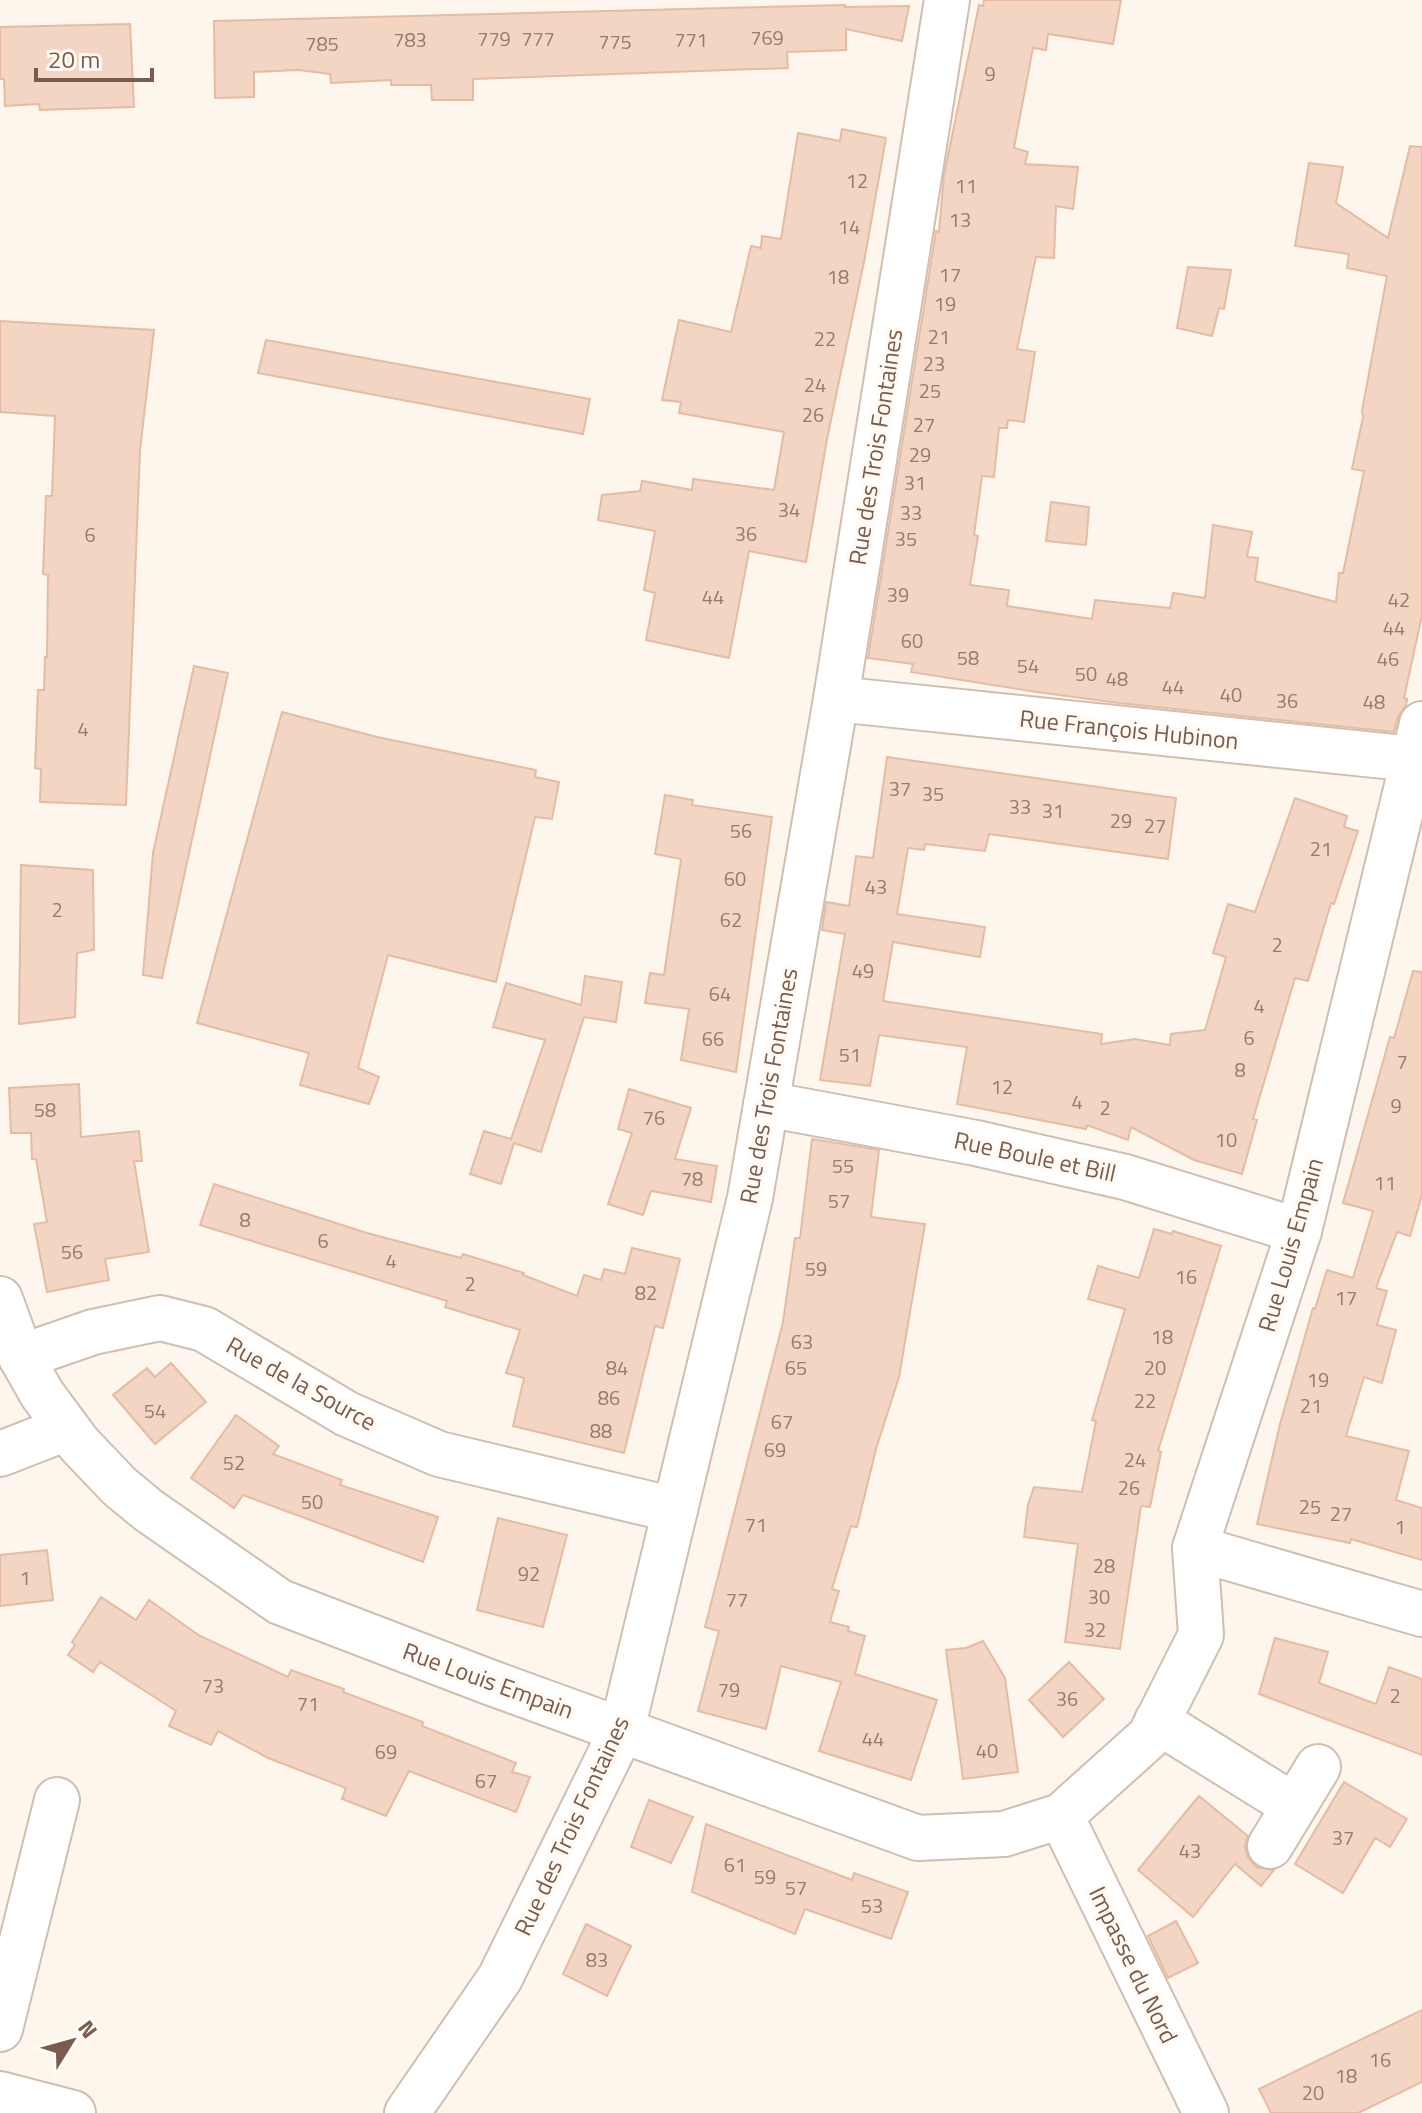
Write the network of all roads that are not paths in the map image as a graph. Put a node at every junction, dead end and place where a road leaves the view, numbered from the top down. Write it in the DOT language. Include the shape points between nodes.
graph roads {
  1 [pos="947,0"];
  2 [pos="836,699"];
  3 [pos="1419,748"];
  4 [pos="766,1104"];
  5 [pos="1299,1231"];
  6 [pos="0,1299"];
  7 [pos="21,1357"];
  8 [pos="67,1428"];
  9 [pos="0,1454"];
  10 [pos="675,1510"];
  11 [pos="1195,1548"];
  12 [pos="1422,1614"];
  13 [pos="1157,1721"];
  14 [pos="622,1730"];
  15 [pos="1318,1767"];
  16 [pos="57,1800"];
  17 [pos="1294,1806"];
  18 [pos="1061,1816"];
  19 [pos="1270,1846"];
  20 [pos="0,2029"];
  21 [pos="0,2094"];
  22 [pos="73,2113"];
  23 [pos="407,2113"];
  24 [pos="1206,2113"];
  1 -- 2 [label="street, Rue des Trois Fontaines"];
  2 -- 3 [label="street, Rue François Hubinon"];
  2 -- 4 [label="street, Rue des Trois Fontaines"];
  3 -- 5 [label="street, Rue Louis Empain"];
  4 -- 5 [label="street, Rue Boule et Bill" via="1125,1177"];
  4 -- 10 [label="street, Rue des Trois Fontaines" via="750,1198"];
  5 -- 11 [label="street, Rue Louis Empain"];
  6 -- 7 [label="street, Rue Louis Empain"];
  7 -- 8 [label="street, Rue Louis Empain"];
  7 -- 10 [label="street, Rue de la Source" via="93,1332 160,1318 204,1329 347,1414 439,1454"];
  8 -- 9 [label="street"];
  8 -- 14 [label="street, Rue Louis Empain" via="148,1510 280,1602"];
  10 -- 14 [label="street, Rue des Trois Fontaines"];
  11 -- 12 [label="street"];
  11 -- 13 [label="street, Rue Louis Empain" via="1201,1635"];
  13 -- 17 [label="street"];
  13 -- 18 [label="street, Rue Louis Empain" via="1150,1736"];
  14 -- 18 [label="street, Rue Louis Empain" via="918,1838 1004,1834"];
  14 -- 23 [label="street, Rue des Trois Fontaines" via="500,1978"];
  15 -- 17 [label="street"];
  16 -- 20 [label="street"];
  17 -- 19 [label="street"];
  18 -- 24 [label="street, Impasse du Nord"];
  21 -- 22 [label="street"];
}
